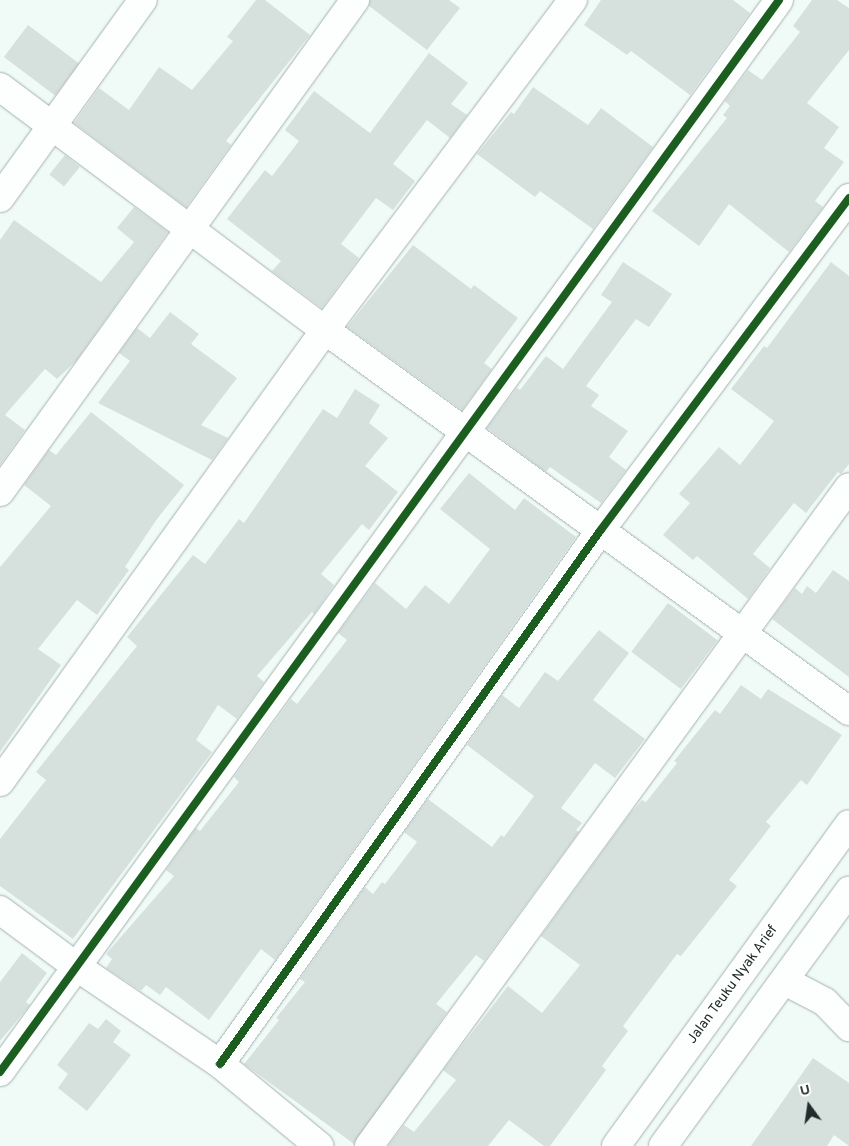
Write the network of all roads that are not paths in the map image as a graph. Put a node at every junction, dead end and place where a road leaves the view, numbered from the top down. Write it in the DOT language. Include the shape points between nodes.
graph roads {
  1 [pos="143,0"];
  2 [pos="355,0"];
  3 [pos="573,0"];
  4 [pos="778,0"];
  5 [pos="0,87"];
  6 [pos="53,124"];
  7 [pos="0,198"];
  8 [pos="849,198"];
  9 [pos="192,228"];
  10 [pos="325,330"];
  11 [pos="464,431"];
  12 [pos="849,487"];
  13 [pos="0,492"];
  14 [pos="600,531"];
  15 [pos="741,634"];
  16 [pos="849,711"];
  17 [pos="0,782"];
  18 [pos="849,824"];
  19 [pos="849,891"];
  20 [pos="0,910"];
  21 [pos="77,967"];
  22 [pos="785,981"];
  23 [pos="849,1027"];
  24 [pos="220,1064"];
  25 [pos="0,1072"];
  26 [pos="319,1146"];
  27 [pos="369,1146"];
  28 [pos="616,1146"];
  29 [pos="663,1146"];
  1 -- 6 [label="main road"];
  2 -- 9 [label="main road"];
  3 -- 10 [label="main road"];
  4 -- 11 [label="main road"];
  5 -- 6 [label="main road"];
  6 -- 7 [label="main road"];
  6 -- 9 [label="main road"];
  8 -- 14 [label="main road"];
  9 -- 10 [label="main road"];
  9 -- 13 [label="main road"];
  10 -- 11 [label="main road"];
  10 -- 17 [label="main road"];
  11 -- 14 [label="main road"];
  11 -- 21 [label="main road"];
  12 -- 15 [label="main road"];
  14 -- 15 [label="main road"];
  14 -- 24 [label="main road"];
  15 -- 16 [label="main road"];
  15 -- 27 [label="main road"];
  18 -- 28 [label="main road, Jalan Teuku Nyak Arief"];
  19 -- 22 [label="main road"];
  20 -- 21 [label="main road"];
  21 -- 24 [label="main road"];
  21 -- 25 [label="main road"];
  22 -- 23 [label="main road" via="825,1002"];
  22 -- 29 [label="main road"];
  24 -- 26 [label="main road"];
}
